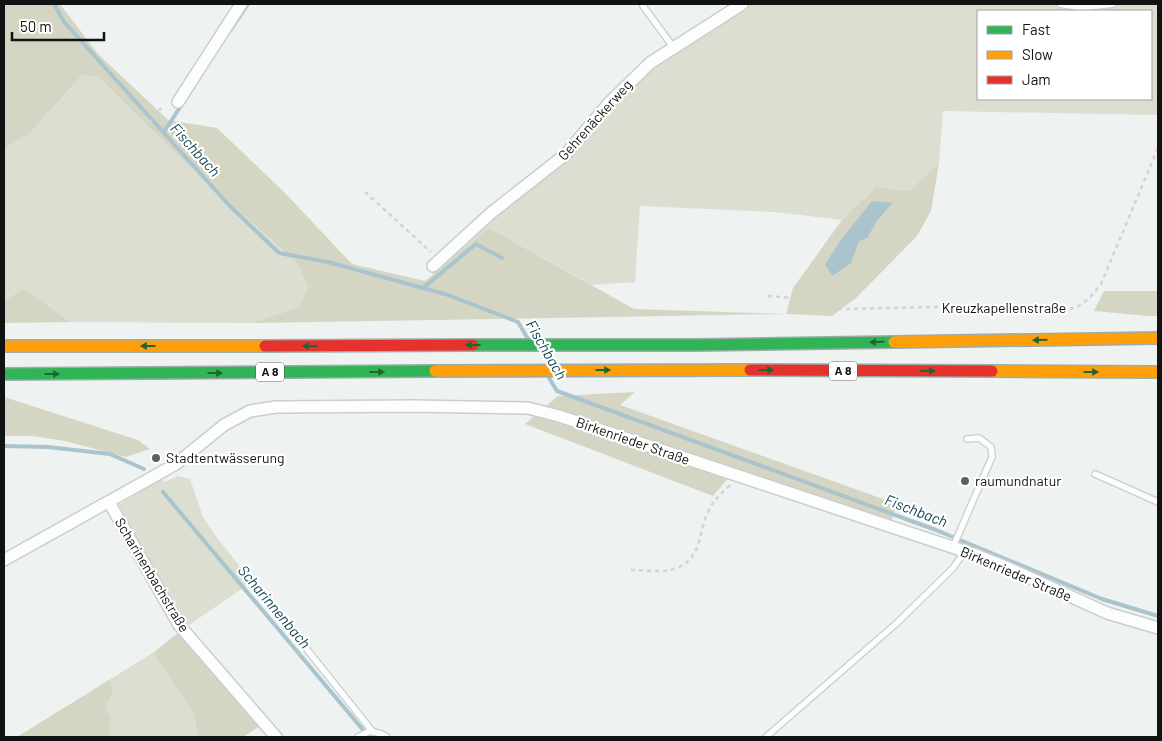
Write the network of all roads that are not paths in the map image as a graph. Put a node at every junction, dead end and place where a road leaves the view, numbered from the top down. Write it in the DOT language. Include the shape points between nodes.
graph roads {
  1 [pos="241,4"];
  2 [pos="742,4"];
  3 [pos="1060,4"];
  4 [pos="1113,4"];
  5 [pos="643,6"];
  6 [pos="674,48"];
  7 [pos="178,102"];
  8 [pos="436,263"];
  9 [pos="1158,338"];
  10 [pos="4,346"];
  11 [pos="1158,372"];
  12 [pos="4,374"];
  13 [pos="968,438"];
  14 [pos="1095,474"];
  15 [pos="109,502"];
  16 [pos="1158,502"];
  17 [pos="954,547"];
  18 [pos="965,551"];
  19 [pos="4,560"];
  20 [pos="277,612"];
  21 [pos="1158,628"];
  22 [pos="371,731"];
  23 [pos="276,737"];
  24 [pos="358,737"];
  25 [pos="387,737"];
  26 [pos="766,737"];
  1 -- 7 [label="street"];
  2 -- 6 [label="street, Gehrenäckerweg"];
  3 -- 4 [label="lane" via="1082,8"];
  5 -- 6 [label="lane"];
  6 -- 8 [label="street, Gehrenäckerweg" via="634,76 566,154 491,213"];
  9 -- 10 [label="highway, A 8, one-way" via="697,345"];
  12 -- 11 [label="highway, A 8, one-way"];
  13 -- 17 [label="lane" via="979,438 991,447 992,457"];
  14 -- 16 [label="lane"];
  15 -- 17 [label="street, Birkenrieder Straße" via="176,464 224,425 250,411 276,407 528,408"];
  15 -- 19 [label="street, Birkenrieder Straße"];
  15 -- 23 [label="street, Scharinenbachstraße" via="179,625"];
  17 -- 18 [label="street, Birkenrieder Straße"];
  18 -- 21 [label="street, Birkenrieder Straße" via="1107,613"];
  18 -- 26 [label="lane" via="953,568 898,622"];
  20 -- 22 [label="lane"];
  22 -- 24 [label="lane"];
  22 -- 25 [label="lane"];
}
